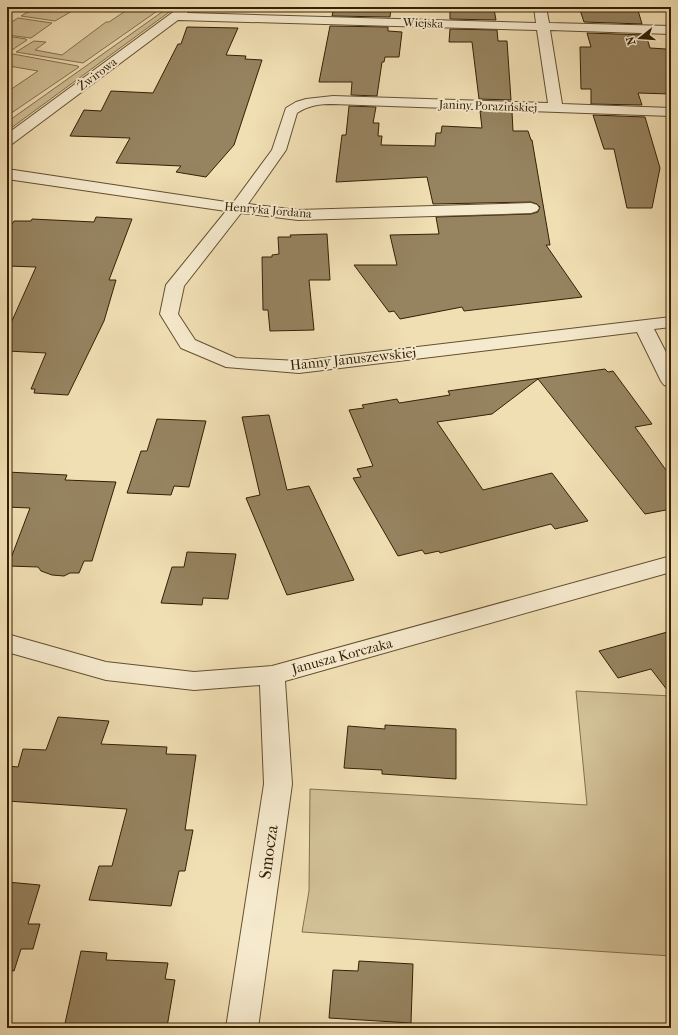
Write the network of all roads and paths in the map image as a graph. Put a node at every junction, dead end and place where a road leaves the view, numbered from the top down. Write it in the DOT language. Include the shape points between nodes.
graph roads {
  1 [pos="187,7"];
  2 [pos="540,7"];
  3 [pos="174,16"];
  4 [pos="543,27"];
  5 [pos="671,30"];
  6 [pos="306,102"];
  7 [pos="556,108"];
  8 [pos="671,112"];
  9 [pos="7,142"];
  10 [pos="7,174"];
  11 [pos="237,208"];
  12 [pos="531,208"];
  13 [pos="671,322"];
  14 [pos="643,325"];
  15 [pos="671,381"];
  16 [pos="671,564"];
  17 [pos="7,644"];
  18 [pos="272,675"];
  19 [pos="242,1028"];
  1 -- 3 [label="street, Żwirowa"];
  2 -- 4 [label="street"];
  3 -- 4 [label="street, Wiejska"];
  3 -- 9 [label="street, Żwirowa"];
  4 -- 5 [label="street, Wiejska"];
  4 -- 7 [label="street"];
  6 -- 7 [label="street, Janiny Porazińskiej" via="333,100"];
  6 -- 11 [label="street, Hanny Januszewskiej" via="291,111 279,150"];
  7 -- 8 [label="street, Janiny Porazińskiej"];
  10 -- 11 [label="street, Henryka Jordana"];
  11 -- 12 [label="street, Henryka Jordana" via="298,215"];
  11 -- 14 [label="street, Hanny Januszewskiej" via="175,285 169,314 188,344 233,362 299,367"];
  13 -- 14 [label="street, Hanny Januszewskiej"];
  14 -- 15 [label="street"];
  16 -- 18 [label="street, Janusza Korczaka"];
  17 -- 18 [label="street, Janusza Korczaka" via="114,672 194,681"];
  18 -- 19 [label="street, Smocza" via="278,784"];
}
